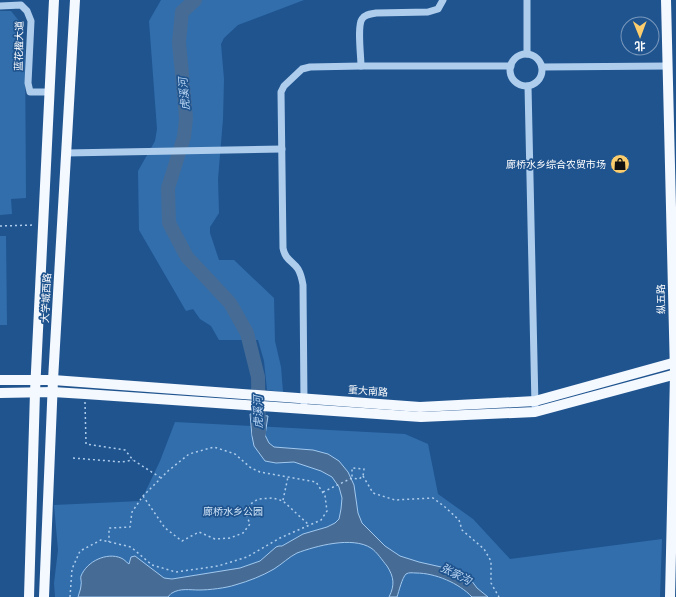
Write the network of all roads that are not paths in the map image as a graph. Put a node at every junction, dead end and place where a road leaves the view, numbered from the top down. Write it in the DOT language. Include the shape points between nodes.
graph roads {
  1 [pos="54,0"];
  2 [pos="75,0"];
  3 [pos="443,0"];
  4 [pos="527,0"];
  5 [pos="666,0"];
  6 [pos="0,6"];
  7 [pos="527,54"];
  8 [pos="361,66"];
  9 [pos="511,66"];
  10 [pos="668,66"];
  11 [pos="542,67"];
  12 [pos="528,86"];
  13 [pos="49,92"];
  14 [pos="282,149"];
  15 [pos="66,153"];
  16 [pos="675,362"];
  17 [pos="675,374"];
  18 [pos="0,380"];
  19 [pos="36,380"];
  20 [pos="54,380"];
  21 [pos="35,392"];
  22 [pos="53,392"];
  23 [pos="0,393"];
  24 [pos="304,398"];
  25 [pos="535,401"];
  26 [pos="304,409"];
  27 [pos="535,412"];
  28 [pos="29,597"];
  29 [pos="44,597"];
  30 [pos="670,597"];
  1 -- 13 [label="main road, 大学城西路"];
  2 -- 15 [label="main road, 大学城西路"];
  3 -- 8 [label="street" via="438,9 428,12 376,13 363,17 360,25"];
  4 -- 7 [label="street"];
  5 -- 10 [label="main road, 纵五路"];
  6 -- 13 [label="street, 蓝花楹大道" via="20,5 27,10 31,20 28,83 30,92"];
  7 -- 9 [label="street" via="516,57"];
  7 -- 11 [label="street" via="537,58"];
  8 -- 9 [label="street"];
  8 -- 14 [label="street" via="302,70 284,86 281,92"];
  9 -- 12 [label="street" via="514,81"];
  10 -- 11 [label="street"];
  10 -- 16 [label="main road, 纵五路"];
  11 -- 12 [label="street" via="541,77"];
  12 -- 25 [label="street"];
  13 -- 19 [label="main road, 大学城西路"];
  14 -- 15 [label="street"];
  14 -- 24 [label="street" via="283,248 284,254 298,268 303,285"];
  15 -- 20 [label="main road, 大学城西路"];
  16 -- 17 [label="main road, 纵五路"];
  16 -- 25 [label="main road, 重大南路"];
  17 -- 27 [label="main road"];
  17 -- 30 [label="main road, 纵五路"];
  18 -- 19 [label="main road, 重大南路"];
  19 -- 20 [label="main road, 重大南路"];
  19 -- 21 [label="main road, 大学城西路"];
  20 -- 22 [label="main road, 大学城西路"];
  20 -- 24 [label="main road, 重大南路"];
  21 -- 22 [label="main road"];
  21 -- 23 [label="main road"];
  21 -- 28 [label="main road, 大学城西路"];
  22 -- 26 [label="main road"];
  22 -- 29 [label="main road, 大学城西路"];
  24 -- 25 [label="main road, 重大南路" via="420,407"];
  24 -- 26 [label="street"];
  25 -- 27 [label="street"];
  26 -- 27 [label="main road" via="421,417"];
}
